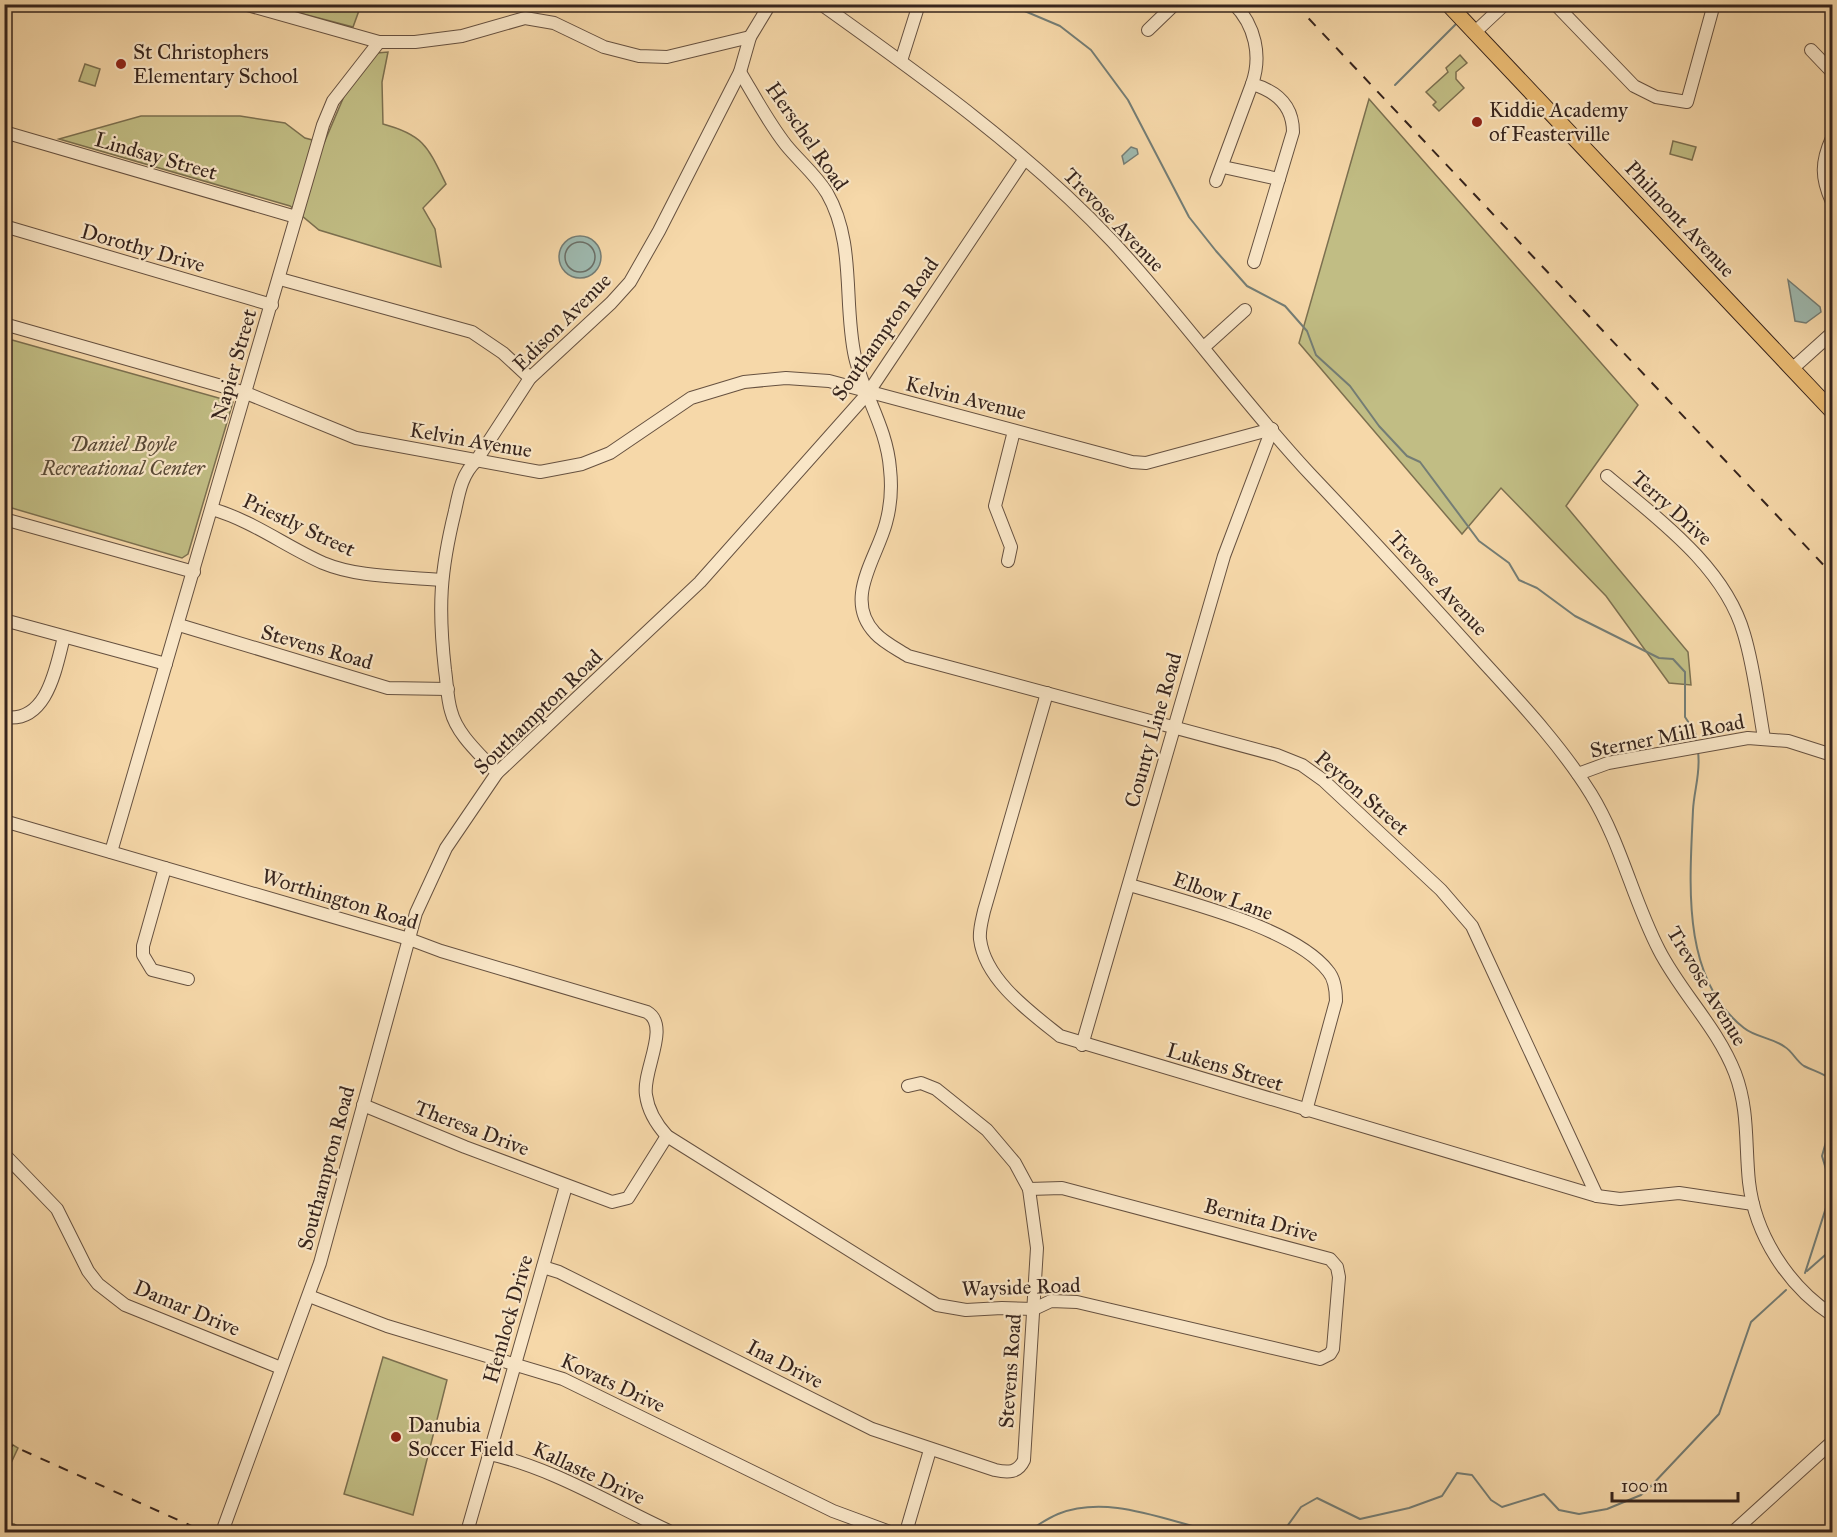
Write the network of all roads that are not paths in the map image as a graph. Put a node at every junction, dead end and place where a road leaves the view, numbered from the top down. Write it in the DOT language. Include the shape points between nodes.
graph roads {
  1 [pos="244,4"];
  2 [pos="770,4"];
  3 [pos="821,4"];
  4 [pos="919,4"];
  5 [pos="1175,4"];
  6 [pos="1234,4"];
  7 [pos="1448,4"];
  8 [pos="1505,4"];
  9 [pos="1555,4"];
  10 [pos="1714,4"];
  11 [pos="1148,30"];
  12 [pos="1474,33"];
  13 [pos="750,37"];
  14 [pos="379,42"];
  15 [pos="1811,50"];
  16 [pos="901,61"];
  17 [pos="740,72"];
  18 [pos="1833,72"];
  19 [pos="1252,84"];
  20 [pos="4,132"];
  21 [pos="1833,138"];
  22 [pos="1024,159"];
  23 [pos="1223,167"];
  24 [pos="1279,179"];
  25 [pos="1216,181"];
  26 [pos="1833,202"];
  27 [pos="296,217"];
  28 [pos="4,226"];
  29 [pos="1254,262"];
  30 [pos="280,279"];
  31 [pos="272,305"];
  32 [pos="1245,310"];
  33 [pos="4,324"];
  34 [pos="1833,333"];
  35 [pos="1204,347"];
  36 [pos="1792,369"];
  37 [pos="530,378"];
  38 [pos="246,393"];
  39 [pos="868,393"];
  40 [pos="1833,411"];
  41 [pos="1272,429"];
  42 [pos="1014,430"];
  43 [pos="476,461"];
  44 [pos="1607,476"];
  45 [pos="212,509"];
  46 [pos="4,519"];
  47 [pos="1008,561"];
  48 [pos="194,572"];
  49 [pos="441,580"];
  50 [pos="863,608"];
  51 [pos="4,620"];
  52 [pos="179,626"];
  53 [pos="64,637"];
  54 [pos="166,664"];
  55 [pos="448,689"];
  56 [pos="1047,693"];
  57 [pos="4,717"];
  58 [pos="1174,727"];
  59 [pos="1764,738"];
  60 [pos="1833,755"];
  61 [pos="497,773"];
  62 [pos="1578,774"];
  63 [pos="4,821"];
  64 [pos="111,852"];
  65 [pos="165,868"];
  66 [pos="1130,885"];
  67 [pos="409,939"];
  68 [pos="188,979"];
  69 [pos="1082,1045"];
  70 [pos="908,1086"];
  71 [pos="363,1105"];
  72 [pos="1306,1111"];
  73 [pos="668,1136"];
  74 [pos="4,1154"];
  75 [pos="566,1186"];
  76 [pos="1029,1190"];
  77 [pos="1597,1196"];
  78 [pos="1753,1204"];
  79 [pos="543,1267"];
  80 [pos="309,1296"];
  81 [pos="1034,1309"];
  82 [pos="1833,1315"];
  83 [pos="1275,1348"];
  84 [pos="514,1363"];
  85 [pos="281,1368"];
  86 [pos="1833,1442"];
  87 [pos="930,1450"];
  88 [pos="489,1454"];
  89 [pos="1017,1469"];
  90 [pos="223,1531"];
  91 [pos="467,1533"];
  92 [pos="671,1533"];
  93 [pos="890,1533"];
  94 [pos="906,1533"];
  95 [pos="1733,1533"];
  1 -- 14 [label="street"];
  2 -- 13 [label="street, Edison Avenue"];
  3 -- 16 [label="street, Trevose Avenue"];
  4 -- 16 [label="street"];
  5 -- 11 [label="street"];
  6 -- 19 [label="street" via="1255,43 1256,73"];
  7 -- 12 [label="main road, Philmont Avenue"];
  8 -- 12 [label="street"];
  9 -- 10 [label="street" via="1634,86 1656,97 1687,102"];
  12 -- 36 [label="main road, Philmont Avenue"];
  13 -- 14 [label="street" via="667,57 639,56 604,47 554,23 525,18 462,36"];
  13 -- 17 [label="street, Edison Avenue"];
  14 -- 27 [label="street, Napier Street" via="333,101"];
  15 -- 18 [label="street"];
  16 -- 22 [label="street, Trevose Avenue"];
  17 -- 37 [label="street, Edison Avenue" via="630,282"];
  17 -- 39 [label="street, Herschel Road" via="773,128 827,193 837,213 846,249 855,355"];
  19 -- 23 [label="street"];
  19 -- 24 [label="street" via="1277,95 1292,117 1293,132"];
  20 -- 27 [label="street, Lindsay Street"];
  21 -- 26 [label="street" via="1822,171"];
  22 -- 35 [label="street, Trevose Avenue" via="1110,239"];
  22 -- 39 [label="street, Southampton Road"];
  23 -- 24 [label="street"];
  23 -- 25 [label="street"];
  24 -- 29 [label="street"];
  27 -- 30 [label="street, Napier Street"];
  28 -- 31 [label="street, Dorothy Drive"];
  30 -- 31 [label="street, Napier Street"];
  30 -- 37 [label="street" via="472,332"];
  31 -- 38 [label="street, Napier Street"];
  32 -- 35 [label="street"];
  33 -- 38 [label="street, Kelvin Avenue"];
  34 -- 36 [label="street"];
  35 -- 41 [label="street, Trevose Avenue"];
  36 -- 40 [label="main road, Philmont Avenue"];
  37 -- 43 [label="street, Edison Avenue"];
  38 -- 43 [label="street, Kelvin Avenue" via="356,438"];
  38 -- 45 [label="street, Napier Street"];
  39 -- 42 [label="street, Kelvin Avenue"];
  39 -- 43 [label="street, Kelvin Avenue" via="829,381 786,378 744,382 691,398 610,453 582,464 540,472"];
  39 -- 50 [label="street, Herschel Road" via="887,445 891,486 886,524 863,580"];
  39 -- 61 [label="street, Southampton Road" via="700,582"];
  41 -- 42 [label="street, Kelvin Avenue" via="1146,463"];
  41 -- 58 [label="street, County Line Road" via="1224,556"];
  41 -- 62 [label="street, Trevose Avenue" via="1493,673"];
  42 -- 47 [label="street" via="995,506 1011,547"];
  43 -- 49 [label="street, Edison Avenue" via="462,483"];
  44 -- 59 [label="street, Terry Drive" via="1695,552 1738,617 1748,648"];
  45 -- 48 [label="street, Napier Street"];
  45 -- 49 [label="street, Priestly Street" via="237,516 324,563 353,572"];
  46 -- 48 [label="street"];
  48 -- 52 [label="street, Napier Street"];
  49 -- 55 [label="street, Edison Avenue" via="439,607"];
  50 -- 56 [label="street, Peyton Street" via="875,634 908,656"];
  51 -- 53 [label="street"];
  52 -- 54 [label="street, Napier Street"];
  52 -- 55 [label="street, Stevens Road" via="388,688"];
  53 -- 54 [label="street"];
  53 -- 57 [label="street" via="43,700 28,712"];
  54 -- 64 [label="street, Napier Street"];
  55 -- 61 [label="street, Edison Avenue" via="457,728"];
  56 -- 58 [label="street, Peyton Street"];
  56 -- 69 [label="street, Lukens Street" via="984,911 980,939 998,979 1059,1036"];
  58 -- 66 [label="street, County Line Road"];
  58 -- 77 [label="street, Peyton Street" via="1277,755 1309,770 1457,906 1478,939"];
  59 -- 60 [label="street, Sterner Mill Road"];
  59 -- 62 [label="street, Sterner Mill Road" via="1738,739 1608,763"];
  61 -- 67 [label="street, Southampton Road" via="446,848 416,913"];
  62 -- 78 [label="street, Trevose Avenue" via="1605,819 1661,953 1733,1068 1747,1121"];
  63 -- 64 [label="street, Worthington Road"];
  64 -- 65 [label="street, Worthington Road"];
  65 -- 67 [label="street, Worthington Road"];
  65 -- 68 [label="street" via="142,946 143,955 152,970"];
  66 -- 69 [label="street, County Line Road"];
  66 -- 72 [label="street, Elbow Lane" via="1259,927 1327,970 1335,984 1336,1001"];
  67 -- 71 [label="street, Southampton Road"];
  67 -- 73 [label="street, Worthington Road" via="654,1016 657,1033 646,1094 654,1117"];
  69 -- 72 [label="street, Lukens Street"];
  70 -- 76 [label="street, Stevens Road" via="921,1083 936,1089 987,1130 1015,1163"];
  71 -- 75 [label="street, Theresa Drive"];
  71 -- 80 [label="street, Southampton Road"];
  72 -- 77 [label="street, Lukens Street"];
  73 -- 75 [label="street" via="624,1200 612,1202"];
  73 -- 81 [label="street, Wayside Road" via="938,1305 966,1310"];
  74 -- 85 [label="street, Damar Drive" via="57,1209 88,1271 110,1295 125,1305"];
  75 -- 79 [label="street, Hemlock Drive"];
  76 -- 81 [label="street, Stevens Road" via="1037,1232"];
  76 -- 83 [label="street, Bernita Drive" via="1062,1188 1330,1259 1339,1277 1330,1354 1320,1359"];
  77 -- 78 [label="street, Lukens Street" via="1620,1199 1679,1193"];
  78 -- 82 [label="street, Trevose Avenue" via="1774,1253 1788,1274"];
  79 -- 84 [label="street, Hemlock Drive"];
  79 -- 87 [label="street, Ina Drive" via="872,1429"];
  80 -- 84 [label="street, Kovats Drive" via="387,1326"];
  80 -- 85 [label="street, Southampton Road"];
  81 -- 83 [label="street, Wayside Road" via="1051,1301 1077,1302"];
  81 -- 89 [label="street, Stevens Road" via="1024,1460"];
  84 -- 88 [label="street, Hemlock Drive"];
  84 -- 93 [label="street, Kovats Drive" via="563,1379 833,1511"];
  85 -- 90 [label="street, Southampton Road"];
  86 -- 95 [label="street"];
  87 -- 89 [label="street, Ina Drive" via="995,1470"];
  87 -- 94 [label="street"];
  88 -- 91 [label="street, Hemlock Drive"];
  88 -- 92 [label="street, Kallaste Drive" via="540,1471"];
}
